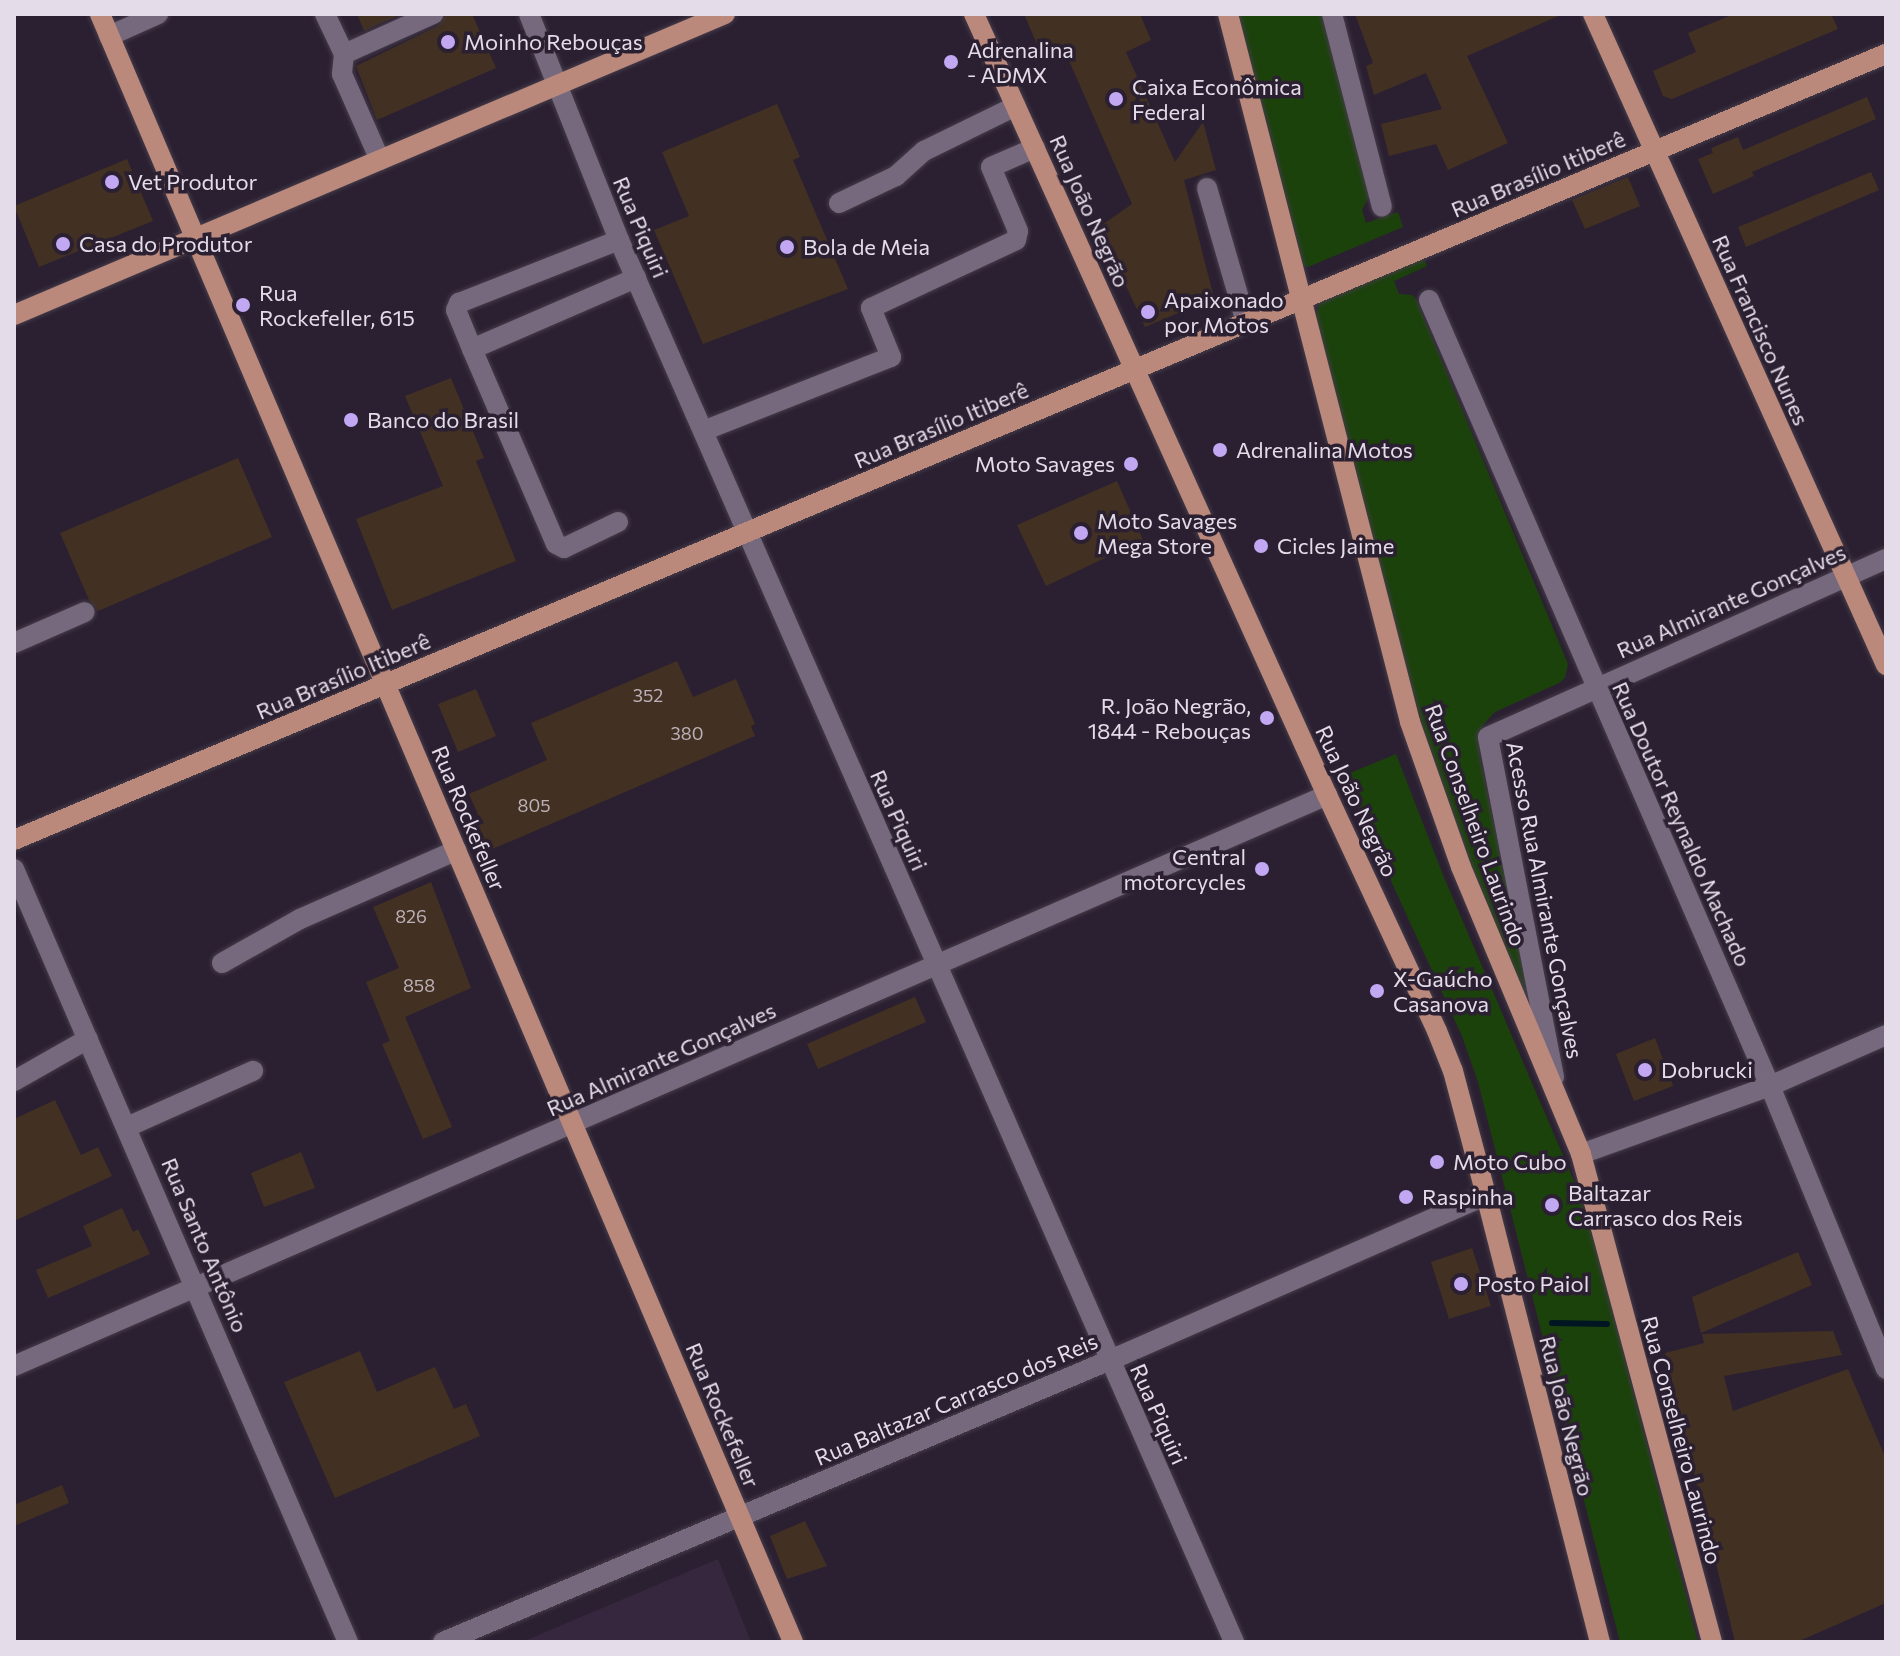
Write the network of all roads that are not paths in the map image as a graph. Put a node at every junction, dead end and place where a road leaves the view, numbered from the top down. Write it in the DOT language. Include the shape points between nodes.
graph roads {
  1 [pos="100,14"];
  2 [pos="158,14"];
  3 [pos="325,14"];
  4 [pos="433,14"];
  5 [pos="529,14"];
  6 [pos="725,14"];
  7 [pos="1228,14"];
  8 [pos="1332,14"];
  9 [pos="1593,14"];
  10 [pos="976,15"];
  11 [pos="109,36"];
  12 [pos="344,54"];
  13 [pos="1886,54"];
  14 [pos="558,85"];
  15 [pos="1016,106"];
  16 [pos="1035,148"];
  17 [pos="1654,151"];
  18 [pos="380,160"];
  19 [pos="1207,188"];
  20 [pos="839,203"];
  21 [pos="1382,207"];
  22 [pos="196,238"];
  23 [pos="619,240"];
  24 [pos="636,278"];
  25 [pos="1300,300"];
  26 [pos="1429,300"];
  27 [pos="14,315"];
  28 [pos="1246,322"];
  29 [pos="472,349"];
  30 [pos="1135,369"];
  31 [pos="703,431"];
  32 [pos="618,522"];
  33 [pos="747,532"];
  34 [pos="1886,559"];
  35 [pos="1846,576"];
  36 [pos="85,612"];
  37 [pos="14,643"];
  38 [pos="1886,665"];
  39 [pos="386,684"];
  40 [pos="1596,687"];
  41 [pos="1327,795"];
  42 [pos="14,840"];
  43 [pos="457,850"];
  44 [pos="14,869"];
  45 [pos="222,963"];
  46 [pos="937,965"];
  47 [pos="1886,1035"];
  48 [pos="88,1039"];
  49 [pos="253,1071"];
  50 [pos="14,1081"];
  51 [pos="1770,1086"];
  52 [pos="1557,1093"];
  53 [pos="573,1123"];
  54 [pos="127,1127"];
  55 [pos="1581,1154"];
  56 [pos="1486,1195"];
  57 [pos="197,1287"];
  58 [pos="1110,1360"];
  59 [pos="14,1366"];
  60 [pos="1886,1369"];
  61 [pos="740,1516"];
  62 [pos="348,1642"];
  63 [pos="443,1642"];
  64 [pos="793,1642"];
  65 [pos="1234,1642"];
  66 [pos="1600,1642"];
  67 [pos="1712,1642"];
  1 -- 11 [label="main road, Rua Rockefeller"];
  2 -- 11 [label="street"];
  3 -- 12 [label="street"];
  4 -- 12 [label="street"];
  5 -- 14 [label="street, Rua Piquiri"];
  6 -- 14 [label="main road"];
  7 -- 25 [label="main road, Rua Conselheiro Laurindo"];
  8 -- 21 [label="street"];
  9 -- 17 [label="main road, Rua Francisco Nunes"];
  10 -- 15 [label="main road, Rua João Negrão"];
  11 -- 22 [label="main road, Rua Rockefeller"];
  12 -- 18 [label="street" via="342,74"];
  13 -- 17 [label="main road, Rua Brasílio Itiberê"];
  14 -- 18 [label="main road"];
  14 -- 23 [label="street, Rua Piquiri"];
  15 -- 16 [label="main road, Rua João Negrão"];
  15 -- 20 [label="street" via="924,151 896,176"];
  16 -- 30 [label="main road, Rua João Negrão"];
  16 -- 31 [label="street" via="991,167 1020,235 1016,240 871,308 891,357"];
  17 -- 25 [label="main road, Rua Brasílio Itiberê"];
  17 -- 35 [label="main road, Rua Francisco Nunes"];
  18 -- 22 [label="main road"];
  19 -- 28 [label="street"];
  22 -- 27 [label="main road"];
  22 -- 39 [label="main road, Rua Rockefeller"];
  23 -- 24 [label="street, Rua Piquiri"];
  23 -- 29 [label="street" via="459,303 456,310"];
  24 -- 29 [label="street"];
  24 -- 31 [label="street, Rua Piquiri"];
  25 -- 28 [label="main road, Rua Brasílio Itiberê"];
  25 -- 52 [label="main road, Rua Conselheiro Laurindo" via="1410,722 1461,867"];
  26 -- 40 [label="street, Rua Doutor Reynaldo Machado"];
  28 -- 30 [label="main road, Rua Brasílio Itiberê"];
  29 -- 32 [label="street" via="556,544 564,548"];
  30 -- 33 [label="main road, Rua Brasílio Itiberê"];
  30 -- 41 [label="main road, Rua João Negrão"];
  31 -- 33 [label="street, Rua Piquiri"];
  33 -- 39 [label="main road, Rua Brasílio Itiberê"];
  33 -- 46 [label="street, Rua Piquiri"];
  34 -- 35 [label="street, Rua Almirante Gonçalves"];
  35 -- 38 [label="main road, Rua Francisco Nunes"];
  35 -- 40 [label="street, Rua Almirante Gonçalves"];
  36 -- 37 [label="street"];
  39 -- 42 [label="main road, Rua Brasílio Itiberê"];
  39 -- 43 [label="main road, Rua Rockefeller"];
  40 -- 51 [label="street, Rua Doutor Reynaldo Machado"];
  40 -- 52 [label="street, Acesso Rua Almirante Gonçalves" via="1488,737"];
  41 -- 46 [label="street, Rua Almirante Gonçalves"];
  41 -- 56 [label="main road, Rua João Negrão" via="1453,1071"];
  43 -- 45 [label="street" via="300,919"];
  43 -- 53 [label="main road, Rua Rockefeller"];
  44 -- 48 [label="street, Rua Santo Antônio"];
  46 -- 53 [label="street, Rua Almirante Gonçalves"];
  46 -- 58 [label="street, Rua Piquiri"];
  47 -- 51 [label="street"];
  48 -- 50 [label="street"];
  48 -- 54 [label="street, Rua Santo Antônio"];
  49 -- 54 [label="street"];
  51 -- 55 [label="street"];
  51 -- 60 [label="street, Rua Doutor Reynaldo Machado"];
  52 -- 55 [label="main road, Rua Conselheiro Laurindo"];
  53 -- 57 [label="street, Rua Almirante Gonçalves"];
  53 -- 61 [label="main road, Rua Rockefeller"];
  54 -- 57 [label="street, Rua Santo Antônio"];
  55 -- 67 [label="main road, Rua Conselheiro Laurindo"];
  56 -- 58 [label="street, Rua Baltazar Carrasco dos Reis"];
  56 -- 66 [label="main road, Rua João Negrão"];
  57 -- 59 [label="street, Rua Almirante Gonçalves"];
  57 -- 62 [label="street, Rua Santo Antônio"];
  58 -- 61 [label="street, Rua Baltazar Carrasco dos Reis"];
  58 -- 65 [label="street, Rua Piquiri"];
  61 -- 63 [label="street, Rua Baltazar Carrasco dos Reis"];
  61 -- 64 [label="main road, Rua Rockefeller"];
}
